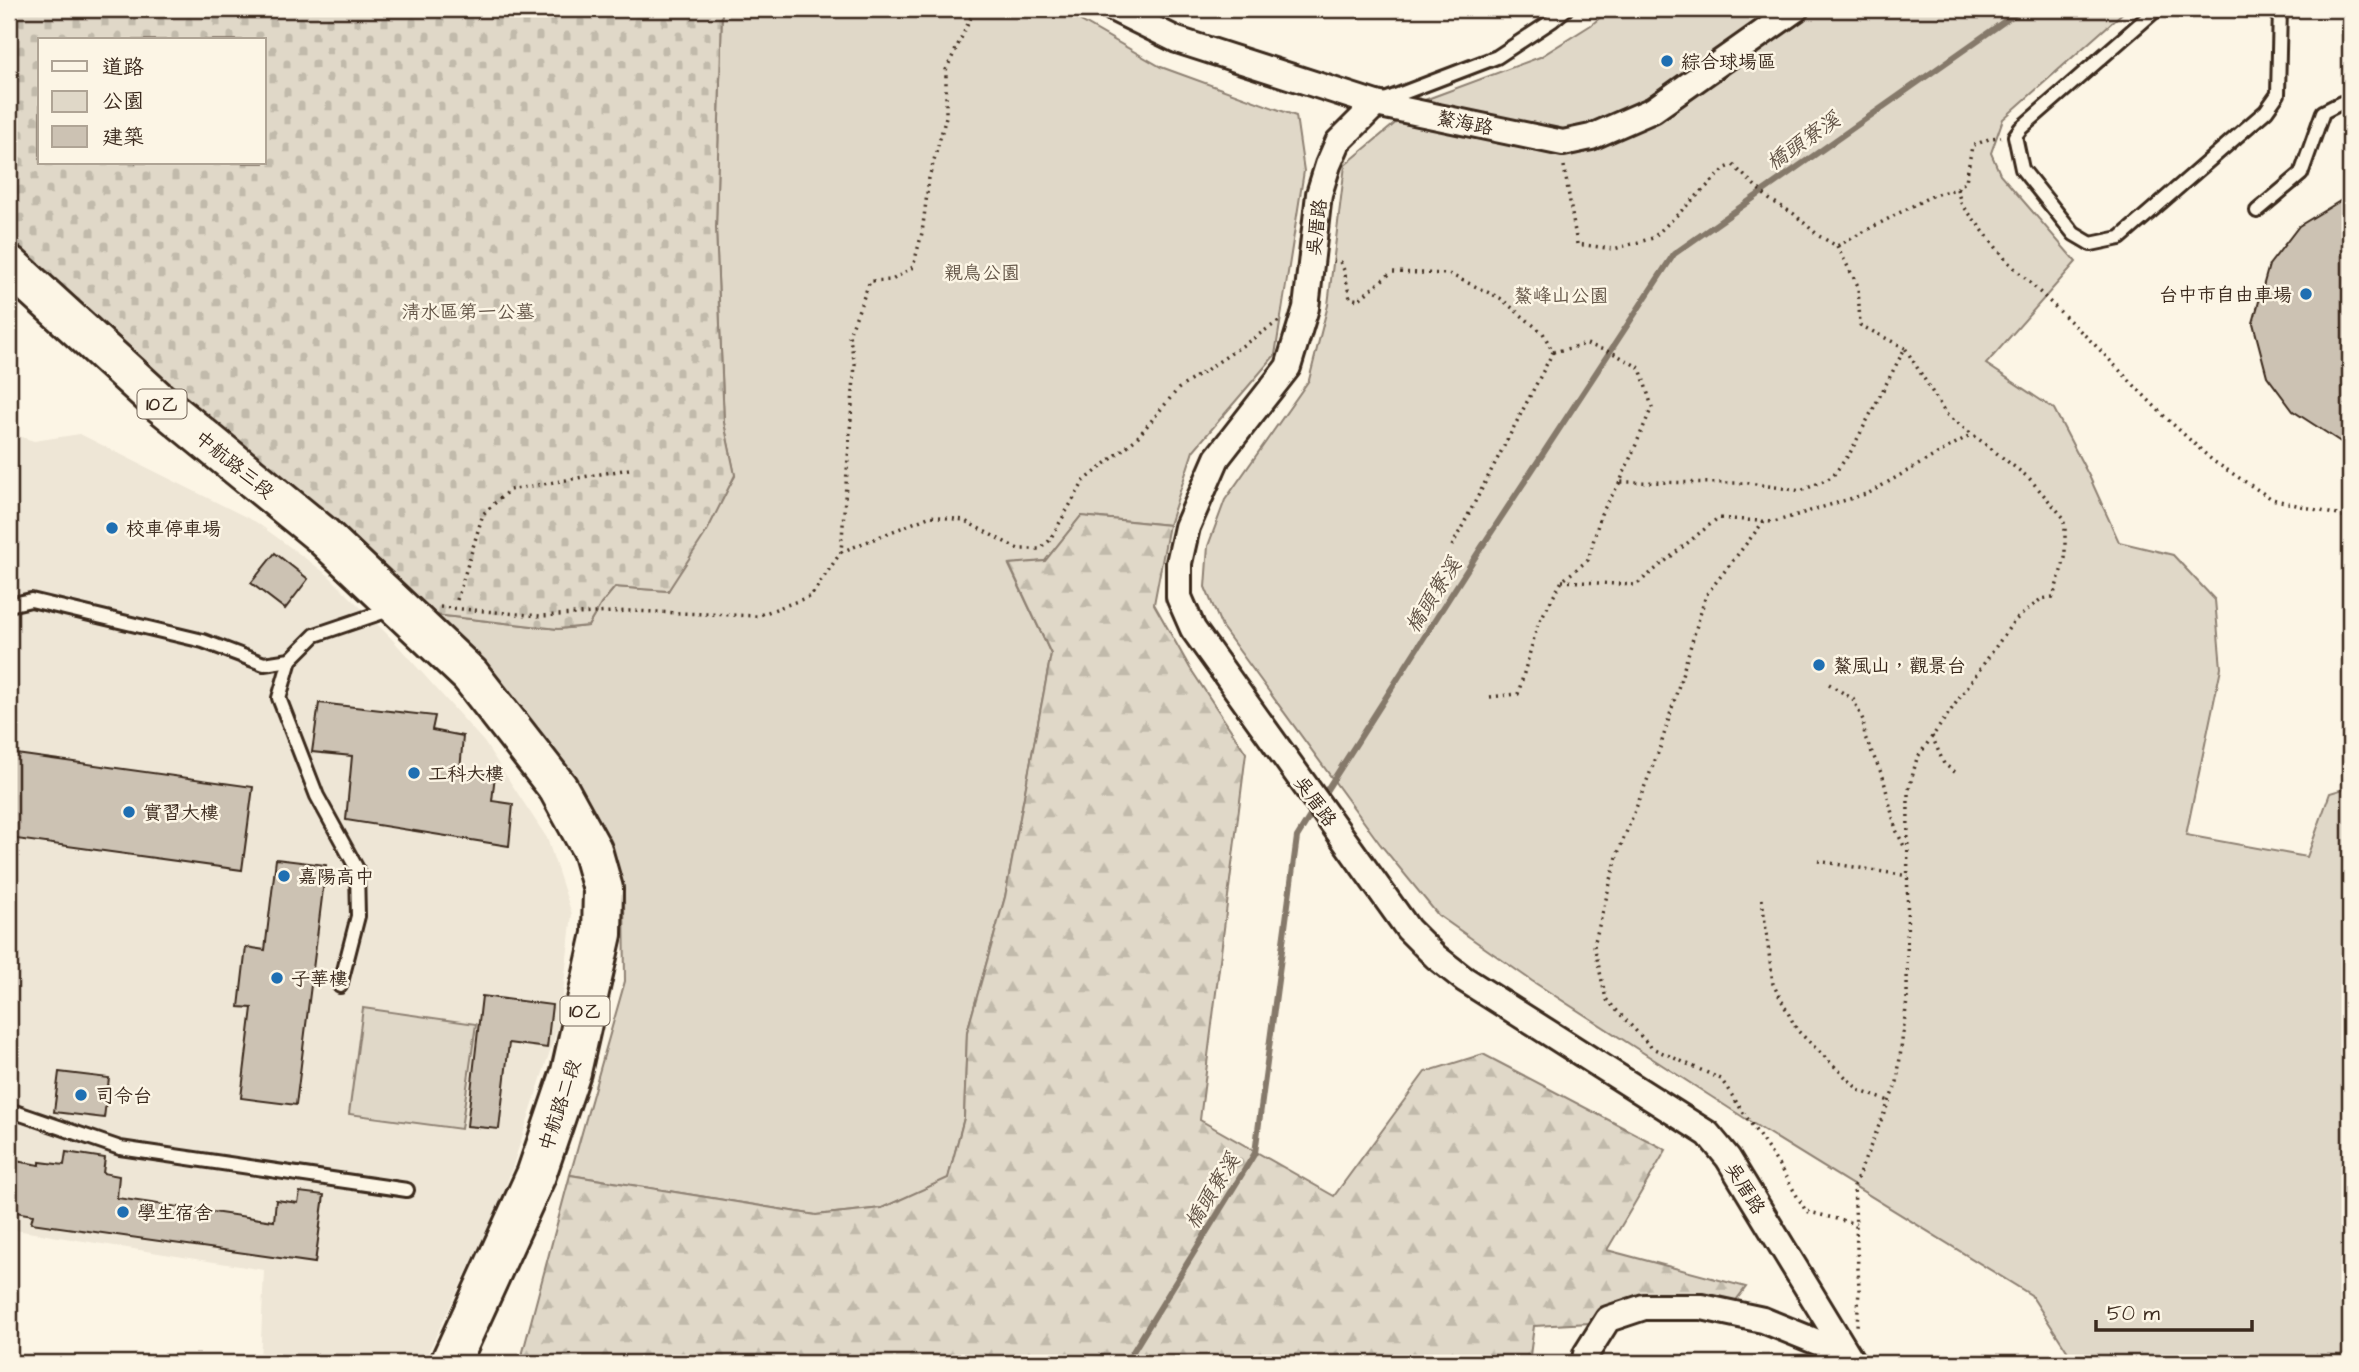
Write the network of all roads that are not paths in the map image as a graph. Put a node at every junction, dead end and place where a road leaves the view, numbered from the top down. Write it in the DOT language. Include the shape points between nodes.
graph roads {
  1 [pos="1114,9"];
  2 [pos="1566,9"];
  3 [pos="1796,9"];
  4 [pos="2157,9"];
  5 [pos="2280,9"];
  6 [pos="2350,103"];
  7 [pos="1376,104"];
  8 [pos="2257,211"];
  9 [pos="9,265"];
  10 [pos="9,605"];
  11 [pos="399,606"];
  12 [pos="290,660"];
  13 [pos="340,986"];
  14 [pos="9,1110"];
  15 [pos="407,1191"];
  16 [pos="1852,1351"];
  17 [pos="450,1363"];
  18 [pos="1584,1363"];
  1 -- 7 [label="street, 鰲海路" via="1177,40"];
  2 -- 7 [label="lane" via="1497,57"];
  3 -- 7 [label="street, 鰲海路" via="1653,110 1591,137 1563,143"];
  4 -- 5 [label="lane" via="2015,136 2022,169 2074,234 2091,244 2120,238 2266,111 2278,94"];
  6 -- 8 [label="lane" via="2323,112 2301,174"];
  7 -- 16 [label="street, 吳厝路" via="1338,142 1328,165 1319,194 1306,308 1288,367 1217,458 1187,527 1179,563 1179,597 1193,629 1408,929 1464,979 1708,1134"];
  9 -- 11 [label="main road, 中航路三段 / 10乙" via="158,401 321,535"];
  10 -- 12 [label="lane" via="31,600 203,641 264,664"];
  11 -- 12 [label="lane" via="315,635"];
  11 -- 17 [label="main road, 中航路二段 / 10乙" via="470,675 558,788 592,850 603,889 602,934 571,1072 536,1175"];
  12 -- 13 [label="lane" via="279,698 317,796 358,869 358,916"];
  14 -- 15 [label="lane" via="120,1148"];
  16 -- 18 [label="street" via="1763,1320 1702,1307 1644,1307 1608,1319"];
}
